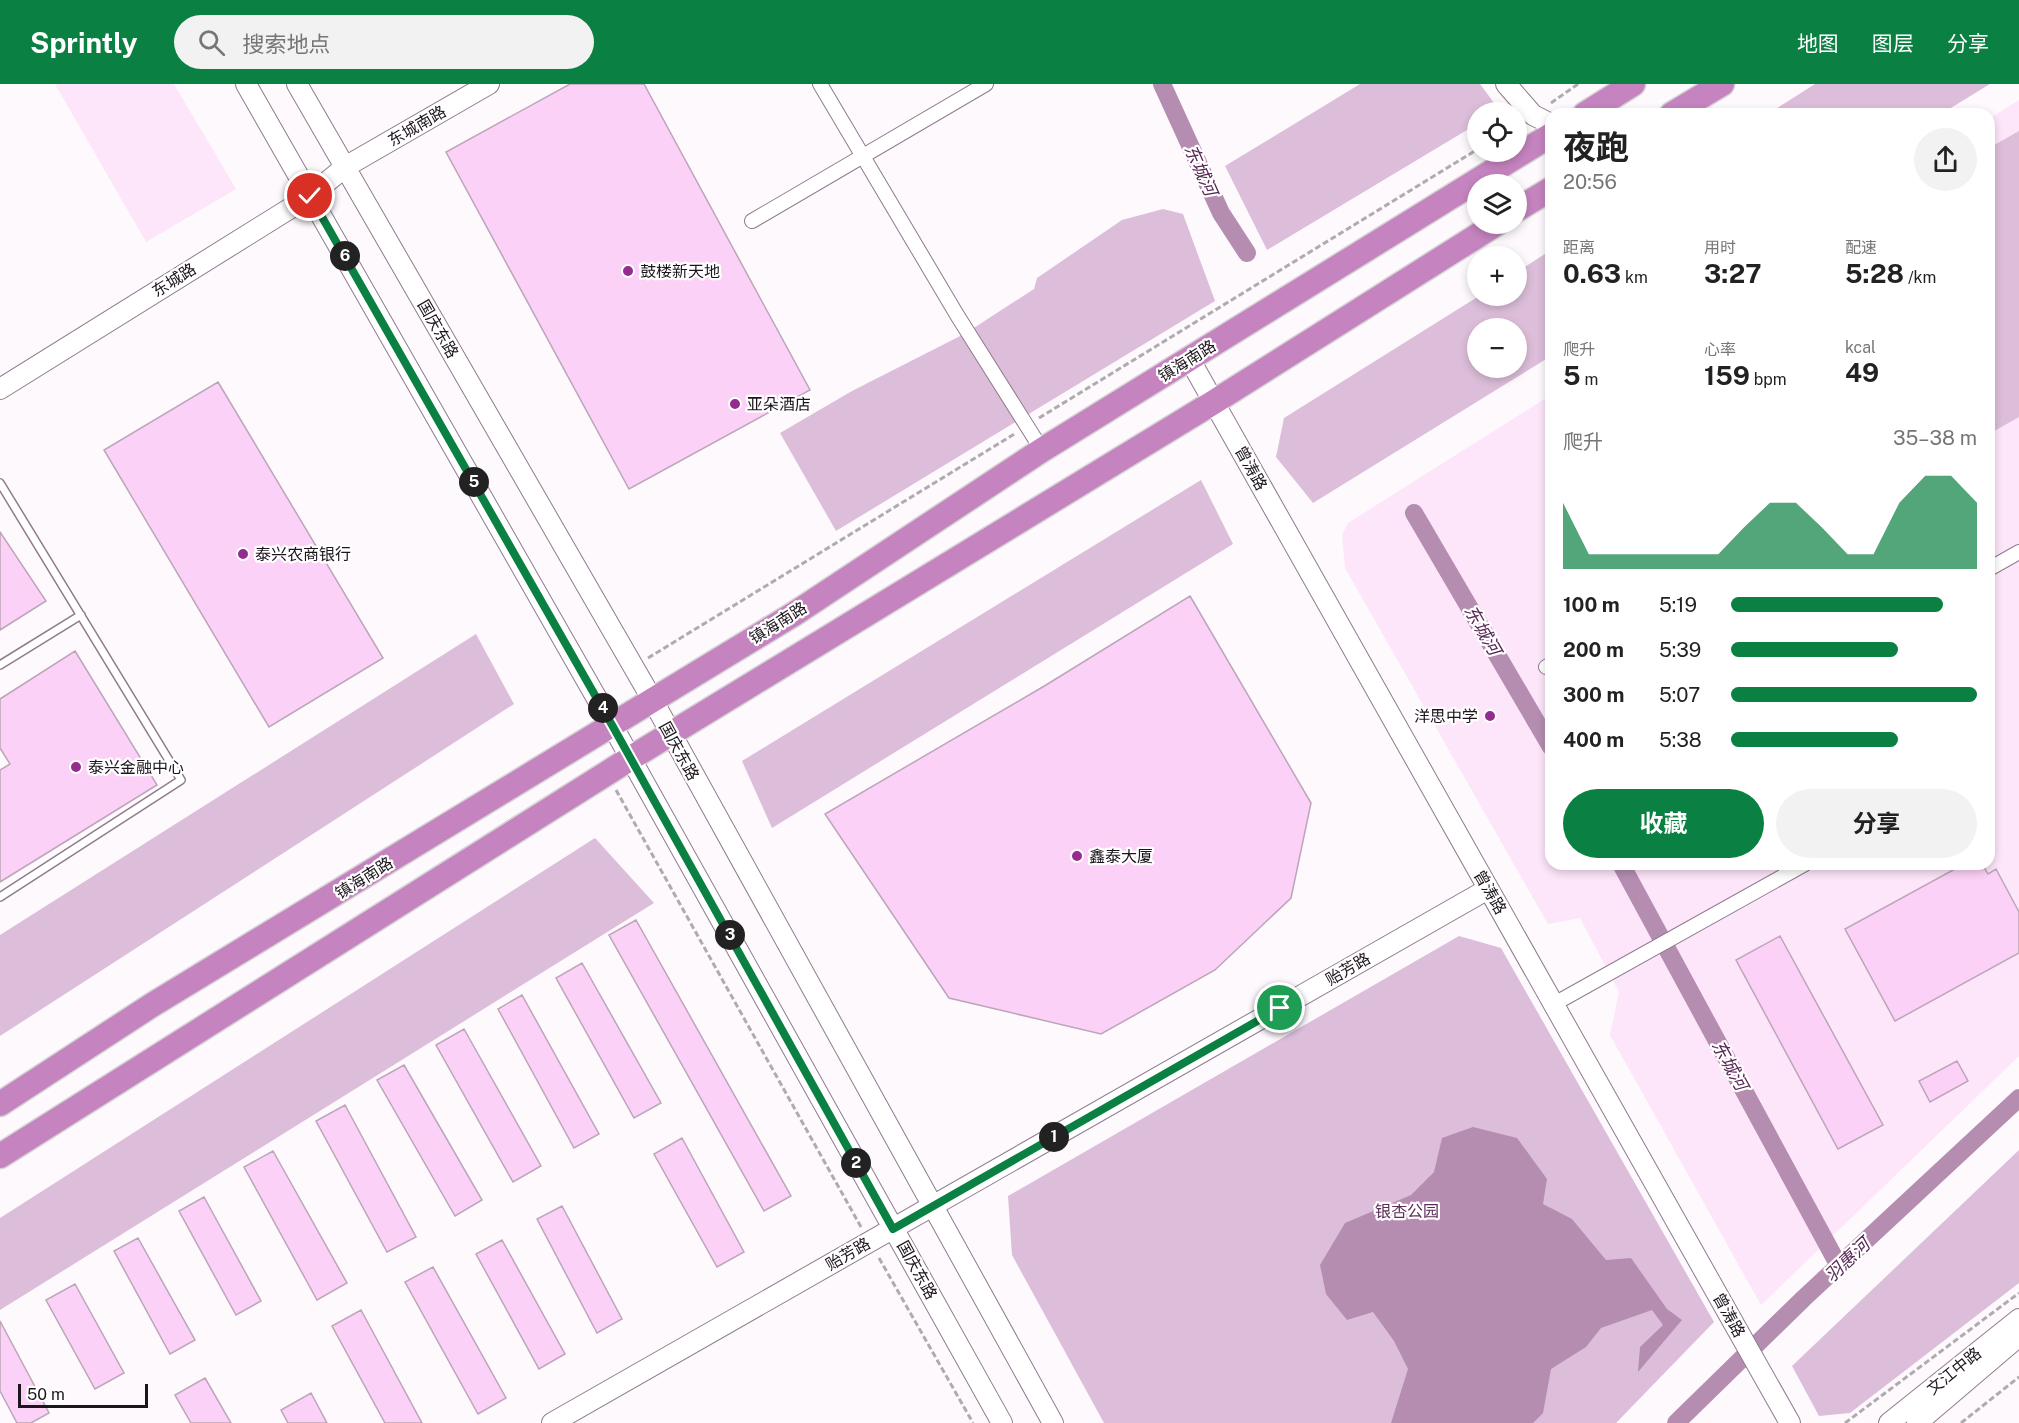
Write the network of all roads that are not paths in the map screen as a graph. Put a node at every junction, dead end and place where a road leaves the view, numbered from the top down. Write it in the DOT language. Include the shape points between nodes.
graph roads {
  1 [pos="246,84"];
  2 [pos="297,84"];
  3 [pos="489,84"];
  4 [pos="820,84"];
  5 [pos="986,84"];
  6 [pos="1506,84"];
  7 [pos="1633,84"];
  8 [pos="1722,84"];
  9 [pos="1595,108"];
  10 [pos="1682,108"];
  11 [pos="1545,121"];
  12 [pos="1545,139"];
  13 [pos="864,157"];
  14 [pos="345,167"];
  15 [pos="1545,193"];
  16 [pos="310,196"];
  17 [pos="1527,203"];
  18 [pos="752,221"];
  19 [pos="1480,234"];
  20 [pos="1190,360"];
  21 [pos="0,389"];
  22 [pos="1214,402"];
  23 [pos="1042,450"];
  24 [pos="0,483"];
  25 [pos="2019,552"];
  26 [pos="1995,566"];
  27 [pos="81,615"];
  28 [pos="0,665"];
  29 [pos="652,699"];
  30 [pos="612,725"];
  31 [pos="669,734"];
  32 [pos="631,758"];
  33 [pos="1794,870"];
  34 [pos="1488,889"];
  35 [pos="0,897"];
  36 [pos="1554,1004"];
  37 [pos="0,1104"];
  38 [pos="0,1156"];
  39 [pos="933,1206"];
  40 [pos="893,1229"];
  41 [pos="2019,1319"];
  42 [pos="2019,1336"];
  43 [pos="552,1423"];
  44 [pos="1002,1423"];
  45 [pos="1053,1423"];
  46 [pos="1790,1423"];
  47 [pos="1889,1423"];
  48 [pos="1917,1423"];
  1 -- 16 [label="main road, 国庆东路"];
  2 -- 14 [label="main road, 国庆东路"];
  3 -- 14 [label="main road, 东城南路"];
  4 -- 13 [label="street"];
  5 -- 13 [label="street"];
  6 -- 11 [label="main road" via="1533,115"];
  7 -- 9 [label="highway"];
  8 -- 10 [label="highway"];
  12 -- 20 [label="highway, 镇海南路"];
  13 -- 18 [label="street"];
  13 -- 23 [label="street"];
  14 -- 16 [label="main road, 东城路"];
  14 -- 29 [label="main road, 国庆东路"];
  15 -- 17 [label="highway"];
  16 -- 21 [label="main road, 东城路"];
  16 -- 30 [label="main road, 国庆东路"];
  19 -- 22 [label="highway"];
  20 -- 22 [label="main road, 曾涛路"];
  20 -- 23 [label="highway, 镇海南路"];
  22 -- 31 [label="highway"];
  22 -- 34 [label="main road, 曾涛路"];
  23 -- 29 [label="highway, 镇海南路" via="794,614"];
  24 -- 27 [label="lane"];
  25 -- 26 [label="street"];
  27 -- 28 [label="lane"];
  27 -- 35 [label="lane" via="181,780"];
  29 -- 30 [label="highway, 镇海南路"];
  29 -- 31 [label="main road, 国庆东路"];
  30 -- 32 [label="main road, 国庆东路"];
  30 -- 37 [label="highway, 镇海南路" via="152,1005"];
  31 -- 32 [label="highway"];
  31 -- 39 [label="main road, 国庆东路"];
  32 -- 38 [label="highway"];
  32 -- 40 [label="main road, 国庆东路"];
  33 -- 36 [label="street"];
  34 -- 36 [label="main road, 曾涛路"];
  34 -- 39 [label="main road, 贻芳路"];
  36 -- 46 [label="main road, 曾涛路"];
  39 -- 40 [label="main road, 贻芳路"];
  39 -- 45 [label="main road, 国庆东路"];
  40 -- 43 [label="main road, 贻芳路"];
  40 -- 44 [label="main road, 国庆东路"];
  41 -- 47 [label="main road, 文江中路"];
  42 -- 48 [label="main road, 文江中路"];
}
